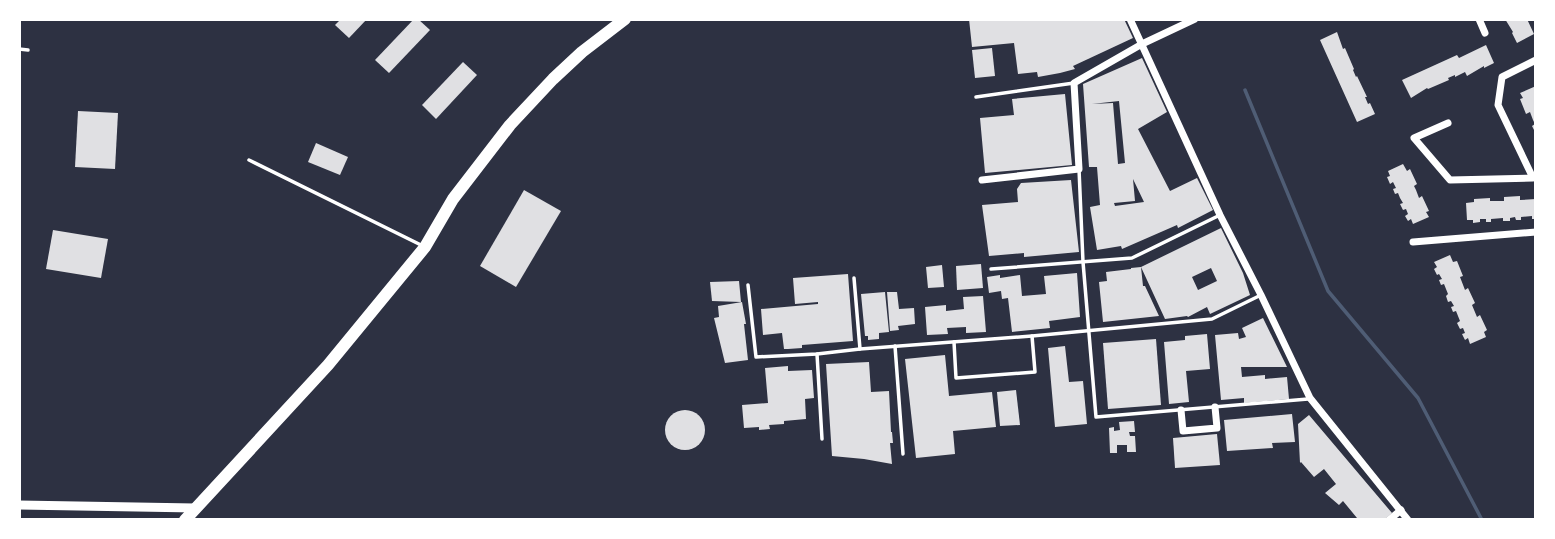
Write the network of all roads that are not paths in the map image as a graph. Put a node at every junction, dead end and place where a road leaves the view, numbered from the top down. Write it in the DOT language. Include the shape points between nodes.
graph roads {
  1 [pos="625,19"];
  2 [pos="1130,19"];
  3 [pos="1195,19"];
  4 [pos="1479,19"];
  5 [pos="1485,33"];
  6 [pos="1142,44"];
  7 [pos="19,49"];
  8 [pos="28,50"];
  9 [pos="1536,60"];
  10 [pos="1074,83"];
  11 [pos="976,97"];
  12 [pos="1448,123"];
  13 [pos="249,160"];
  14 [pos="1079,169"];
  15 [pos="982,180"];
  16 [pos="1220,215"];
  17 [pos="1536,232"];
  18 [pos="1413,242"];
  19 [pos="425,247"];
  20 [pos="1083,262"];
  21 [pos="991,269"];
  22 [pos="854,278"];
  23 [pos="748,285"];
  24 [pos="1261,295"];
  25 [pos="1089,331"];
  26 [pos="1032,336"];
  27 [pos="954,342"];
  28 [pos="895,346"];
  29 [pos="860,349"];
  30 [pos="817,354"];
  31 [pos="1310,398"];
  32 [pos="1215,407"];
  33 [pos="1181,410"];
  34 [pos="822,439"];
  35 [pos="903,454"];
  36 [pos="19,505"];
  37 [pos="195,508"];
  38 [pos="1401,510"];
  39 [pos="185,520"];
  40 [pos="1389,520"];
  41 [pos="1408,520"];
  1 -- 19 [label="main road" via="582,52 510,125 453,199"];
  2 -- 6 [label="street"];
  3 -- 6 [label="street"];
  4 -- 5 [label="street"];
  6 -- 10 [label="street"];
  6 -- 16 [label="street"];
  7 -- 8 [label="lane"];
  9 -- 12 [label="street" via="1502,77 1498,106 1533,178 1450,180 1414,138"];
  10 -- 11 [label="lane"];
  10 -- 14 [label="street"];
  13 -- 19 [label="lane"];
  14 -- 15 [label="street"];
  14 -- 20 [label="lane"];
  16 -- 20 [label="lane" via="1132,258"];
  16 -- 24 [label="street"];
  17 -- 18 [label="street"];
  19 -- 37 [label="main road" via="328,365"];
  20 -- 21 [label="lane"];
  20 -- 25 [label="lane"];
  22 -- 29 [label="lane"];
  23 -- 30 [label="lane" via="756,357"];
  24 -- 25 [label="lane" via="1212,319"];
  24 -- 31 [label="street"];
  25 -- 26 [label="lane"];
  25 -- 33 [label="lane" via="1096,417"];
  26 -- 27 [label="lane"];
  26 -- 27 [label="lane" via="1035,372 956,378"];
  27 -- 28 [label="lane"];
  28 -- 29 [label="lane"];
  28 -- 35 [label="lane"];
  29 -- 30 [label="lane"];
  30 -- 34 [label="lane"];
  31 -- 32 [label="lane"];
  31 -- 38 [label="street"];
  32 -- 33 [label="lane"];
  32 -- 33 [label="street" via="1217,428 1183,431"];
  36 -- 37 [label="street"];
  37 -- 39 [label="main road"];
  38 -- 40 [label="street"];
  38 -- 41 [label="street"];
}
